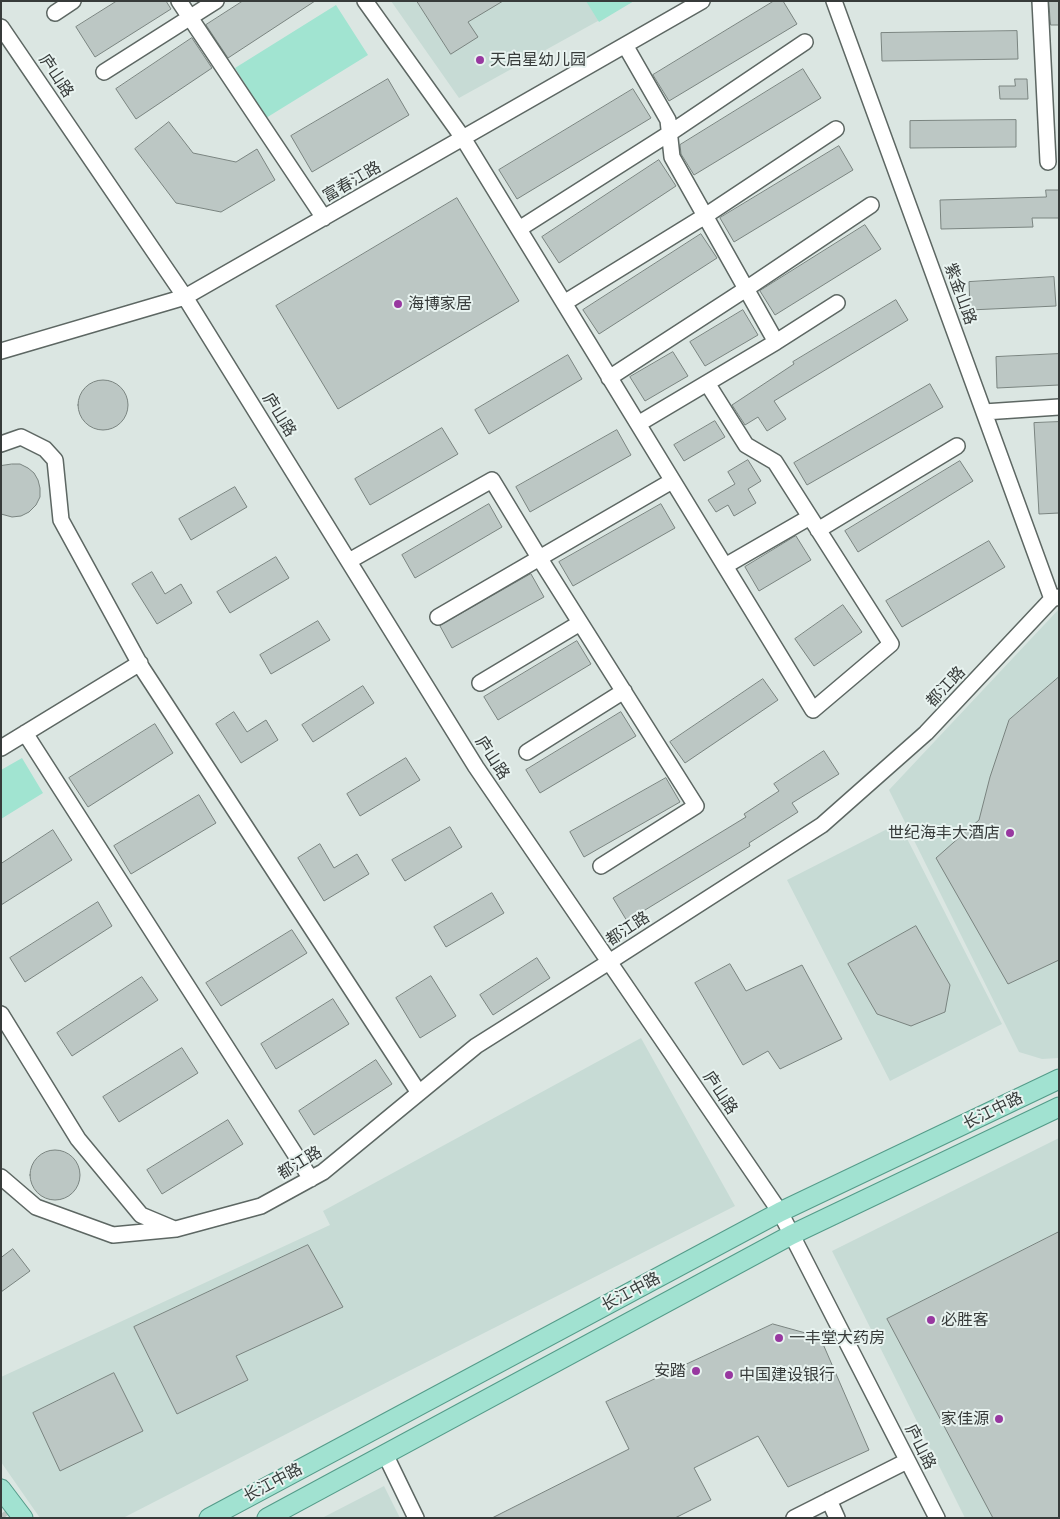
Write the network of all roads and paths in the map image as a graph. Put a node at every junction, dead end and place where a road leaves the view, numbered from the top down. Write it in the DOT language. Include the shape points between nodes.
graph roads {
  1 [pos="73,1"];
  2 [pos="179,1"];
  3 [pos="216,1"];
  4 [pos="365,1"];
  5 [pos="702,1"];
  6 [pos="834,1"];
  7 [pos="1040,1"];
  8 [pos="54,13"];
  9 [pos="190,18"];
  10 [pos="1,27"];
  11 [pos="805,42"];
  12 [pos="625,45"];
  13 [pos="104,72"];
  14 [pos="836,129"];
  15 [pos="670,133"];
  16 [pos="463,138"];
  17 [pos="1048,162"];
  18 [pos="870,205"];
  19 [pos="705,216"];
  20 [pos="324,218"];
  21 [pos="519,229"];
  22 [pos="746,289"];
  23 [pos="185,298"];
  24 [pos="564,303"];
  25 [pos="837,303"];
  26 [pos="776,342"];
  27 [pos="1,351"];
  28 [pos="609,378"];
  29 [pos="707,383"];
  30 [pos="1059,407"];
  31 [pos="984,412"];
  32 [pos="638,424"];
  33 [pos="1,444"];
  34 [pos="956,446"];
  35 [pos="672,481"];
  36 [pos="814,523"];
  37 [pos="540,559"];
  38 [pos="348,561"];
  39 [pos="725,566"];
  40 [pos="1056,598"];
  41 [pos="438,617"];
  42 [pos="580,623"];
  43 [pos="140,663"];
  44 [pos="480,683"];
  45 [pos="624,692"];
  46 [pos="25,733"];
  47 [pos="1,748"];
  48 [pos="527,752"];
  49 [pos="602,866"];
  50 [pos="609,962"];
  51 [pos="1,1014"];
  52 [pos="1059,1079"];
  53 [pos="419,1093"];
  54 [pos="1059,1107"];
  55 [pos="1,1177"];
  56 [pos="311,1179"];
  57 [pos="780,1212"];
  58 [pos="176,1229"];
  59 [pos="791,1235"];
  60 [pos="385,1454"];
  61 [pos="907,1461"];
  62 [pos="1,1489"];
  63 [pos="829,1500"];
  64 [pos="23,1518"];
  65 [pos="209,1518"];
  66 [pos="268,1518"];
  67 [pos="416,1518"];
  68 [pos="794,1518"];
  69 [pos="838,1518"];
  70 [pos="936,1518"];
  1 -- 8 [label="street"];
  2 -- 9 [label="street"];
  3 -- 9 [label="street"];
  4 -- 16 [label="street"];
  5 -- 12 [label="street, 富春江路"];
  6 -- 31 [label="street, 紫金山路"];
  7 -- 17 [label="street"];
  9 -- 13 [label="street"];
  9 -- 20 [label="street"];
  10 -- 23 [label="street, 庐山路"];
  11 -- 15 [label="street"];
  12 -- 15 [label="street" via="668,120"];
  12 -- 16 [label="street, 富春江路"];
  14 -- 19 [label="street"];
  15 -- 19 [label="street" via="672,157"];
  15 -- 21 [label="street"];
  16 -- 20 [label="street, 富春江路"];
  16 -- 21 [label="street"];
  18 -- 22 [label="street"];
  19 -- 22 [label="street"];
  19 -- 24 [label="street"];
  20 -- 23 [label="street, 富春江路"];
  21 -- 24 [label="street"];
  22 -- 26 [label="street"];
  22 -- 28 [label="street"];
  23 -- 27 [label="street, 富春江路"];
  23 -- 38 [label="street, 庐山路"];
  24 -- 28 [label="street"];
  25 -- 26 [label="street"];
  26 -- 29 [label="street"];
  28 -- 32 [label="street"];
  29 -- 32 [label="street"];
  29 -- 36 [label="street" via="746,444 775,462"];
  30 -- 31 [label="street"];
  31 -- 40 [label="street, 紫金山路"];
  32 -- 35 [label="street"];
  33 -- 43 [label="street" via="21,437 45,449 56,460 61,520"];
  34 -- 36 [label="street"];
  35 -- 37 [label="street"];
  35 -- 39 [label="street"];
  36 -- 39 [label="street"];
  36 -- 39 [label="street" via="891,644 813,710"];
  37 -- 38 [label="street" via="492,480"];
  37 -- 41 [label="street"];
  37 -- 42 [label="street"];
  38 -- 50 [label="street, 庐山路" via="476,766"];
  40 -- 50 [label="street, 都江路" via="926,733 822,825"];
  42 -- 44 [label="street"];
  42 -- 45 [label="street"];
  43 -- 46 [label="street"];
  43 -- 53 [label="street"];
  45 -- 48 [label="street"];
  45 -- 49 [label="street" via="696,806"];
  46 -- 47 [label="street"];
  46 -- 56 [label="street"];
  50 -- 53 [label="street, 都江路" via="476,1046"];
  50 -- 57 [label="street, 庐山路"];
  51 -- 58 [label="street" via="78,1140 141,1214"];
  52 -- 57 [label="main road, 长江中路"];
  53 -- 56 [label="street, 都江路"];
  54 -- 59 [label="main road, 长江中路"];
  55 -- 58 [label="street, 都江路" via="36,1207 113,1235"];
  56 -- 58 [label="street, 都江路" via="261,1206"];
  57 -- 59 [label="street, 庐山路"];
  57 -- 65 [label="main road, 长江中路"];
  59 -- 60 [label="main road, 长江中路"];
  59 -- 61 [label="street, 庐山路"];
  60 -- 66 [label="main road, 长江中路"];
  60 -- 67 [label="street"];
  61 -- 63 [label="street"];
  61 -- 70 [label="street, 庐山路"];
  62 -- 64 [label="main road"];
  63 -- 68 [label="street"];
  63 -- 69 [label="street"];
}
